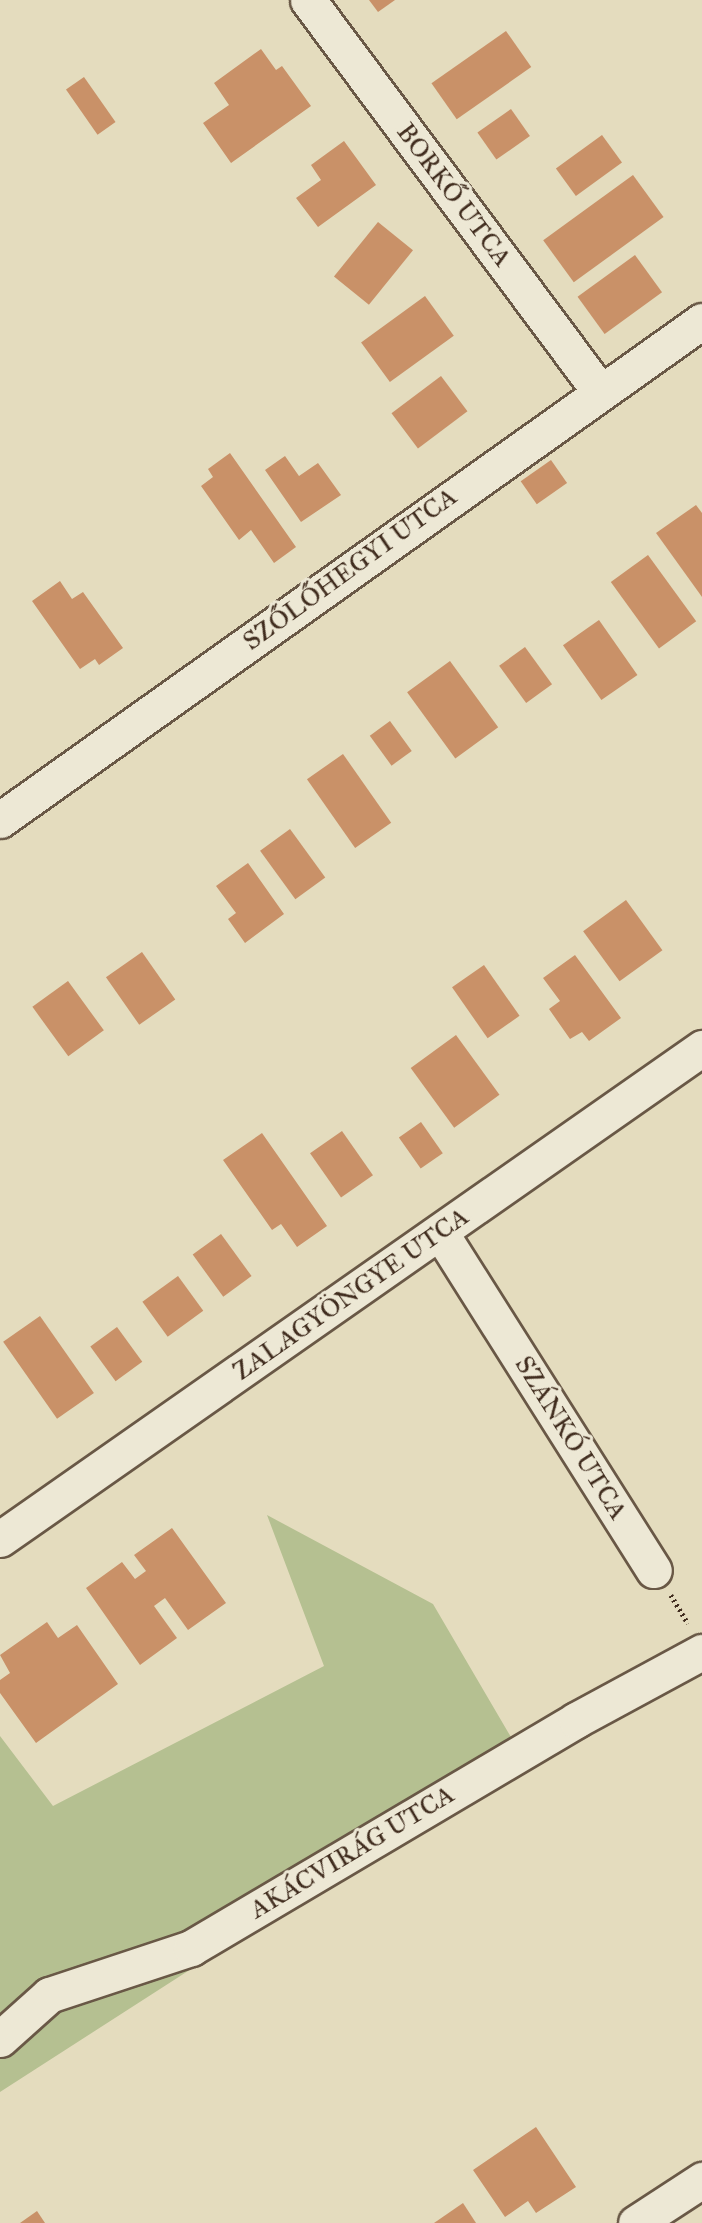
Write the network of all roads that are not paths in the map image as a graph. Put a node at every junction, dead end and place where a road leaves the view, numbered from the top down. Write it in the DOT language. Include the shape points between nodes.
graph roads {
  1 [pos="308,0"];
  2 [pos="702,321"];
  3 [pos="600,390"];
  4 [pos="0,820"];
  5 [pos="702,1048"];
  6 [pos="440,1231"];
  7 [pos="0,1539"];
  8 [pos="654,1570"];
  9 [pos="699,1643"];
  10 [pos="0,2039"];
  11 [pos="702,2180"];
  12 [pos="636,2223"];
  1 -- 3 [label="street, BORKŐ UTCA"];
  2 -- 3 [label="street, SZŐLŐHEGYI UTCA"];
  3 -- 4 [label="street, SZŐLŐHEGYI UTCA"];
  5 -- 6 [label="street, ZALAGYÖNGYE UTCA"];
  6 -- 7 [label="street, ZALAGYÖNGYE UTCA"];
  6 -- 8 [label="street, SZÁNKÓ UTCA"];
  9 -- 10 [label="street, AKÁCVIRÁG UTCA" via="191,1948 49,1995"];
  11 -- 12 [label="street"];
}
